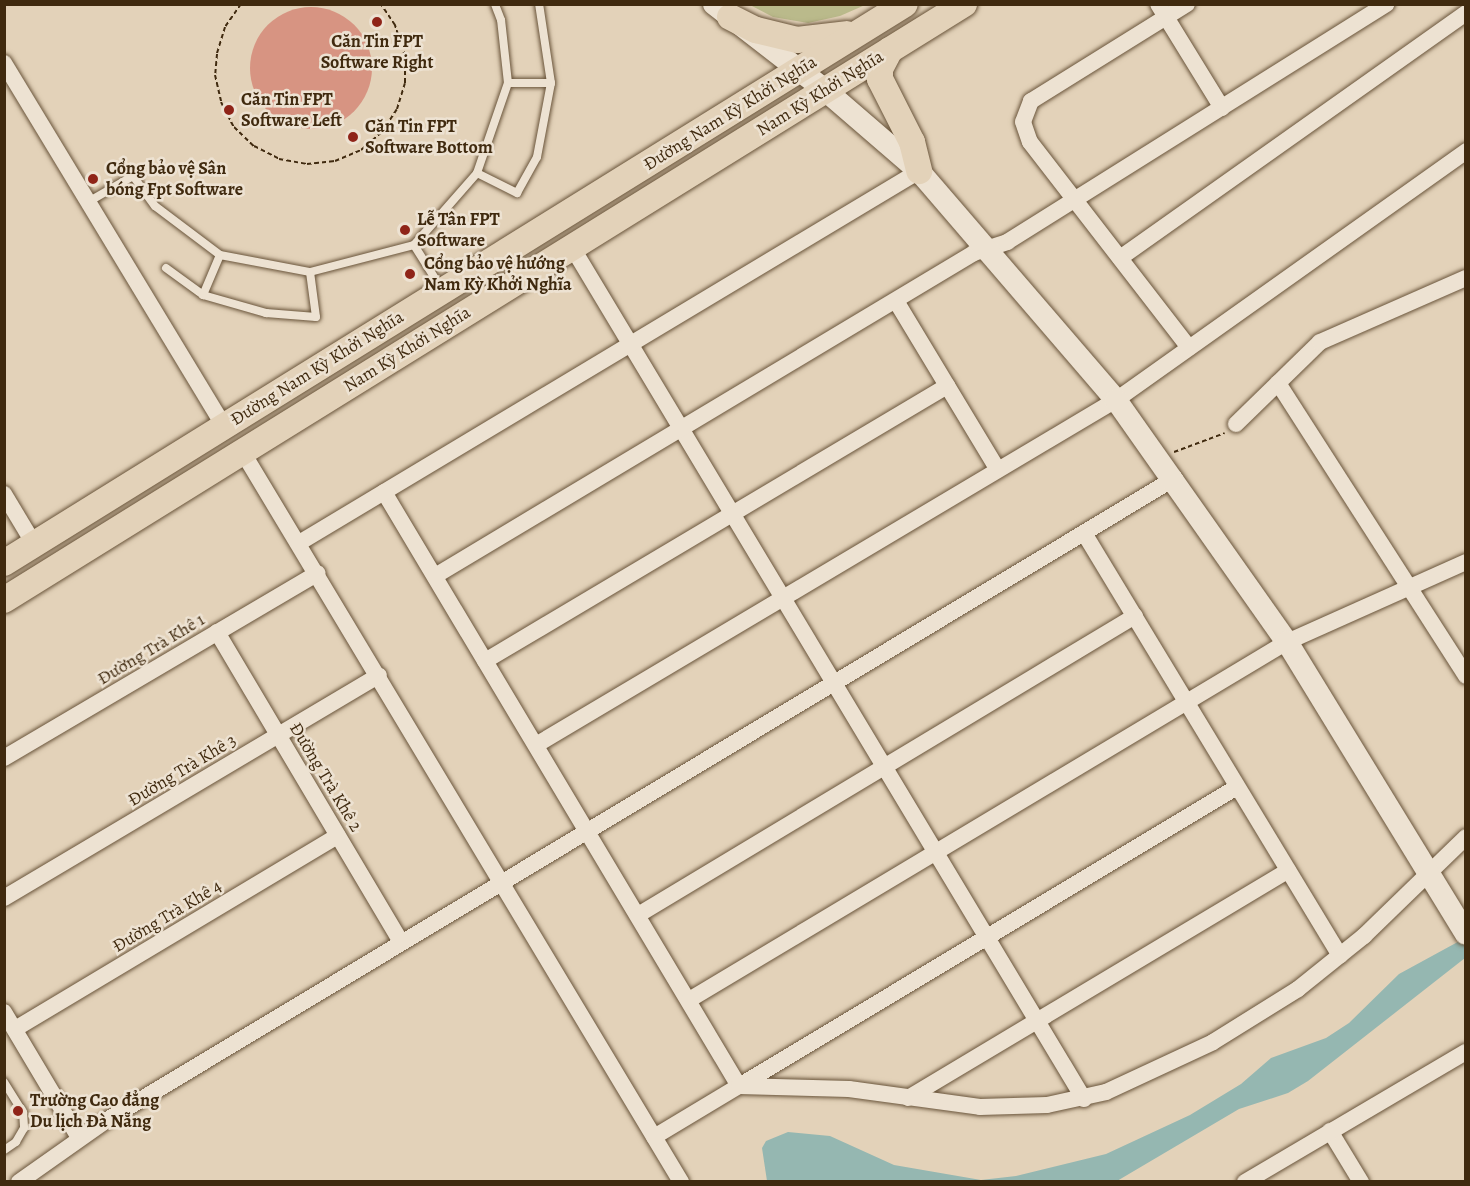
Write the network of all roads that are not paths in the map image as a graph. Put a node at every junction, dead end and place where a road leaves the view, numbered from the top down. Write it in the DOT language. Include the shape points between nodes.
graph roads {
  1 [pos="495,4"];
  2 [pos="539,4"];
  3 [pos="905,4"];
  4 [pos="964,4"];
  5 [pos="1187,4"];
  6 [pos="1387,4"];
  7 [pos="722,11"];
  8 [pos="1162,11"];
  9 [pos="1466,13"];
  10 [pos="870,26"];
  11 [pos="890,50"];
  12 [pos="4,63"];
  13 [pos="797,71"];
  14 [pos="508,83"];
  15 [pos="550,83"];
  16 [pos="825,90"];
  17 [pos="1222,108"];
  18 [pos="1466,151"];
  19 [pos="919,171"];
  20 [pos="477,173"];
  21 [pos="1075,199"];
  22 [pos="88,202"];
  23 [pos="414,245"];
  24 [pos="572,247"];
  25 [pos="989,248"];
  26 [pos="220,255"];
  27 [pos="1120,258"];
  28 [pos="166,268"];
  29 [pos="310,272"];
  30 [pos="1466,278"];
  31 [pos="442,290"];
  32 [pos="203,295"];
  33 [pos="896,301"];
  34 [pos="631,344"];
  35 [pos="1189,348"];
  36 [pos="1278,383"];
  37 [pos="947,386"];
  38 [pos="1116,400"];
  39 [pos="1236,424"];
  40 [pos="224,426"];
  41 [pos="681,428"];
  42 [pos="242,451"];
  43 [pos="998,470"];
  44 [pos="1175,478"];
  45 [pos="384,492"];
  46 [pos="4,494"];
  47 [pos="732,514"];
  48 [pos="1084,532"];
  49 [pos="299,543"];
  50 [pos="34,544"];
  51 [pos="1466,562"];
  52 [pos="4,563"];
  53 [pos="318,573"];
  54 [pos="435,576"];
  55 [pos="1409,588"];
  56 [pos="783,597"];
  57 [pos="4,600"];
  58 [pos="1135,616"];
  59 [pos="218,632"];
  60 [pos="1287,642"];
  61 [pos="485,661"];
  62 [pos="379,675"];
  63 [pos="1466,676"];
  64 [pos="834,682"];
  65 [pos="1187,701"];
  66 [pos="278,735"];
  67 [pos="536,745"];
  68 [pos="4,758"];
  69 [pos="884,767"];
  70 [pos="1237,787"];
  71 [pos="586,830"];
  72 [pos="338,836"];
  73 [pos="1466,837"];
  74 [pos="936,852"];
  75 [pos="1288,871"];
  76 [pos="1428,873"];
  77 [pos="502,882"];
  78 [pos="4,898"];
  79 [pos="638,915"];
  80 [pos="1464,931"];
  81 [pos="987,937"];
  82 [pos="401,942"];
  83 [pos="1340,956"];
  84 [pos="689,1000"];
  85 [pos="4,1012"];
  86 [pos="1037,1021"];
  87 [pos="15,1029"];
  88 [pos="1466,1052"];
  89 [pos="4,1082"];
  90 [pos="739,1086"];
  91 [pos="908,1098"];
  92 [pos="1084,1099"];
  93 [pos="1330,1131"];
  94 [pos="654,1137"];
  95 [pos="79,1138"];
  96 [pos="4,1150"];
  97 [pos="19,1182"];
  98 [pos="681,1182"];
  99 [pos="1245,1182"];
  100 [pos="1361,1182"];
  1 -- 14 [label="lane" via="501,20"];
  2 -- 15 [label="lane"];
  3 -- 10 [label="main road, Đường Nam Kỳ Khởi Nghĩa"];
  4 -- 11 [label="main road, Nam Kỳ Khởi Nghĩa"];
  5 -- 8 [label="street"];
  6 -- 17 [label="street"];
  7 -- 10 [label="main road" via="756,30 797,40 826,39"];
  7 -- 13 [label="street"];
  8 -- 17 [label="street"];
  8 -- 21 [label="street" via="1041,94 1025,111 1023,122 1030,142"];
  9 -- 27 [label="street"];
  10 -- 13 [label="main road, Đường Nam Kỳ Khởi Nghĩa"];
  11 -- 16 [label="main road, Nam Kỳ Khởi Nghĩa"];
  11 -- 19 [label="main road" via="880,69 880,79 912,142"];
  12 -- 22 [label="street"];
  13 -- 16 [label="street"];
  13 -- 31 [label="main road, Đường Nam Kỳ Khởi Nghĩa"];
  14 -- 15 [label="lane"];
  14 -- 20 [label="lane"];
  15 -- 20 [label="lane" via="537,157 516,193"];
  16 -- 19 [label="street"];
  16 -- 24 [label="main road, Nam Kỳ Khởi Nghĩa"];
  17 -- 21 [label="street"];
  18 -- 35 [label="street"];
  19 -- 25 [label="street"];
  19 -- 34 [label="street"];
  20 -- 23 [label="lane"];
  21 -- 25 [label="street" via="1007,242"];
  21 -- 27 [label="street"];
  22 -- 26 [label="lane" via="133,176 155,206"];
  22 -- 40 [label="street"];
  23 -- 29 [label="lane"];
  23 -- 31 [label="lane"];
  24 -- 34 [label="street"];
  24 -- 42 [label="main road, Nam Kỳ Khởi Nghĩa"];
  25 -- 33 [label="street"];
  25 -- 38 [label="street"];
  26 -- 29 [label="lane"];
  26 -- 32 [label="lane"];
  27 -- 35 [label="street"];
  28 -- 32 [label="lane"];
  29 -- 32 [label="lane" via="316,316 266,314"];
  30 -- 36 [label="street" via="1326,339"];
  31 -- 40 [label="main road, Đường Nam Kỳ Khởi Nghĩa"];
  33 -- 37 [label="street"];
  33 -- 41 [label="street"];
  34 -- 41 [label="street"];
  34 -- 45 [label="street"];
  35 -- 38 [label="street"];
  36 -- 39 [label="street"];
  36 -- 55 [label="street"];
  37 -- 43 [label="street"];
  37 -- 47 [label="street"];
  38 -- 43 [label="street"];
  38 -- 44 [label="street"];
  40 -- 50 [label="main road, Đường Nam Kỳ Khởi Nghĩa"];
  41 -- 47 [label="street"];
  41 -- 54 [label="street"];
  42 -- 49 [label="street"];
  42 -- 57 [label="main road, Nam Kỳ Khởi Nghĩa"];
  43 -- 56 [label="street"];
  44 -- 48 [label="street"];
  44 -- 60 [label="street"];
  45 -- 49 [label="street"];
  45 -- 54 [label="street"];
  46 -- 50 [label="street"];
  47 -- 56 [label="street"];
  47 -- 61 [label="street"];
  48 -- 58 [label="street"];
  48 -- 64 [label="street"];
  49 -- 53 [label="street"];
  50 -- 52 [label="main road, Đường Nam Kỳ Khởi Nghĩa"];
  51 -- 55 [label="street"];
  53 -- 59 [label="street, Đường Trà Khê 1"];
  53 -- 62 [label="street"];
  54 -- 61 [label="street"];
  55 -- 60 [label="street"];
  55 -- 63 [label="street"];
  56 -- 64 [label="street"];
  56 -- 67 [label="street"];
  58 -- 65 [label="street"];
  58 -- 69 [label="street"];
  59 -- 66 [label="street, Đường Trà Khê 2"];
  59 -- 68 [label="street, Đường Trà Khê 1"];
  60 -- 65 [label="street"];
  60 -- 76 [label="street"];
  61 -- 67 [label="street"];
  62 -- 66 [label="street, Đường Trà Khê 3"];
  62 -- 77 [label="street"];
  64 -- 69 [label="street"];
  64 -- 71 [label="street"];
  65 -- 70 [label="street"];
  65 -- 74 [label="street"];
  66 -- 72 [label="street, Đường Trà Khê 2"];
  66 -- 78 [label="street, Đường Trà Khê 3"];
  67 -- 71 [label="street"];
  69 -- 74 [label="street"];
  69 -- 79 [label="street"];
  70 -- 75 [label="street"];
  70 -- 81 [label="street"];
  71 -- 77 [label="street"];
  71 -- 79 [label="street"];
  72 -- 82 [label="street, Đường Trà Khê 2"];
  72 -- 87 [label="street, Đường Trà Khê 4"];
  73 -- 76 [label="street"];
  74 -- 81 [label="street"];
  74 -- 84 [label="street"];
  75 -- 83 [label="street"];
  75 -- 86 [label="street"];
  76 -- 80 [label="street"];
  76 -- 83 [label="street"];
  77 -- 82 [label="street"];
  77 -- 94 [label="street"];
  79 -- 84 [label="street"];
  81 -- 86 [label="street"];
  81 -- 90 [label="street"];
  82 -- 95 [label="street"];
  83 -- 92 [label="street" via="1272,1007 1213,1042 1154,1073"];
  84 -- 90 [label="street"];
  85 -- 87 [label="street"];
  86 -- 91 [label="street"];
  86 -- 92 [label="street"];
  87 -- 95 [label="street"];
  88 -- 93 [label="street"];
  89 -- 96 [label="lane" via="23,1113 24,1128 16,1142"];
  90 -- 91 [label="street" via="849,1089"];
  90 -- 94 [label="street"];
  91 -- 92 [label="street" via="1002,1108"];
  93 -- 99 [label="street"];
  93 -- 100 [label="street"];
  94 -- 98 [label="street"];
  95 -- 97 [label="street"];
}
